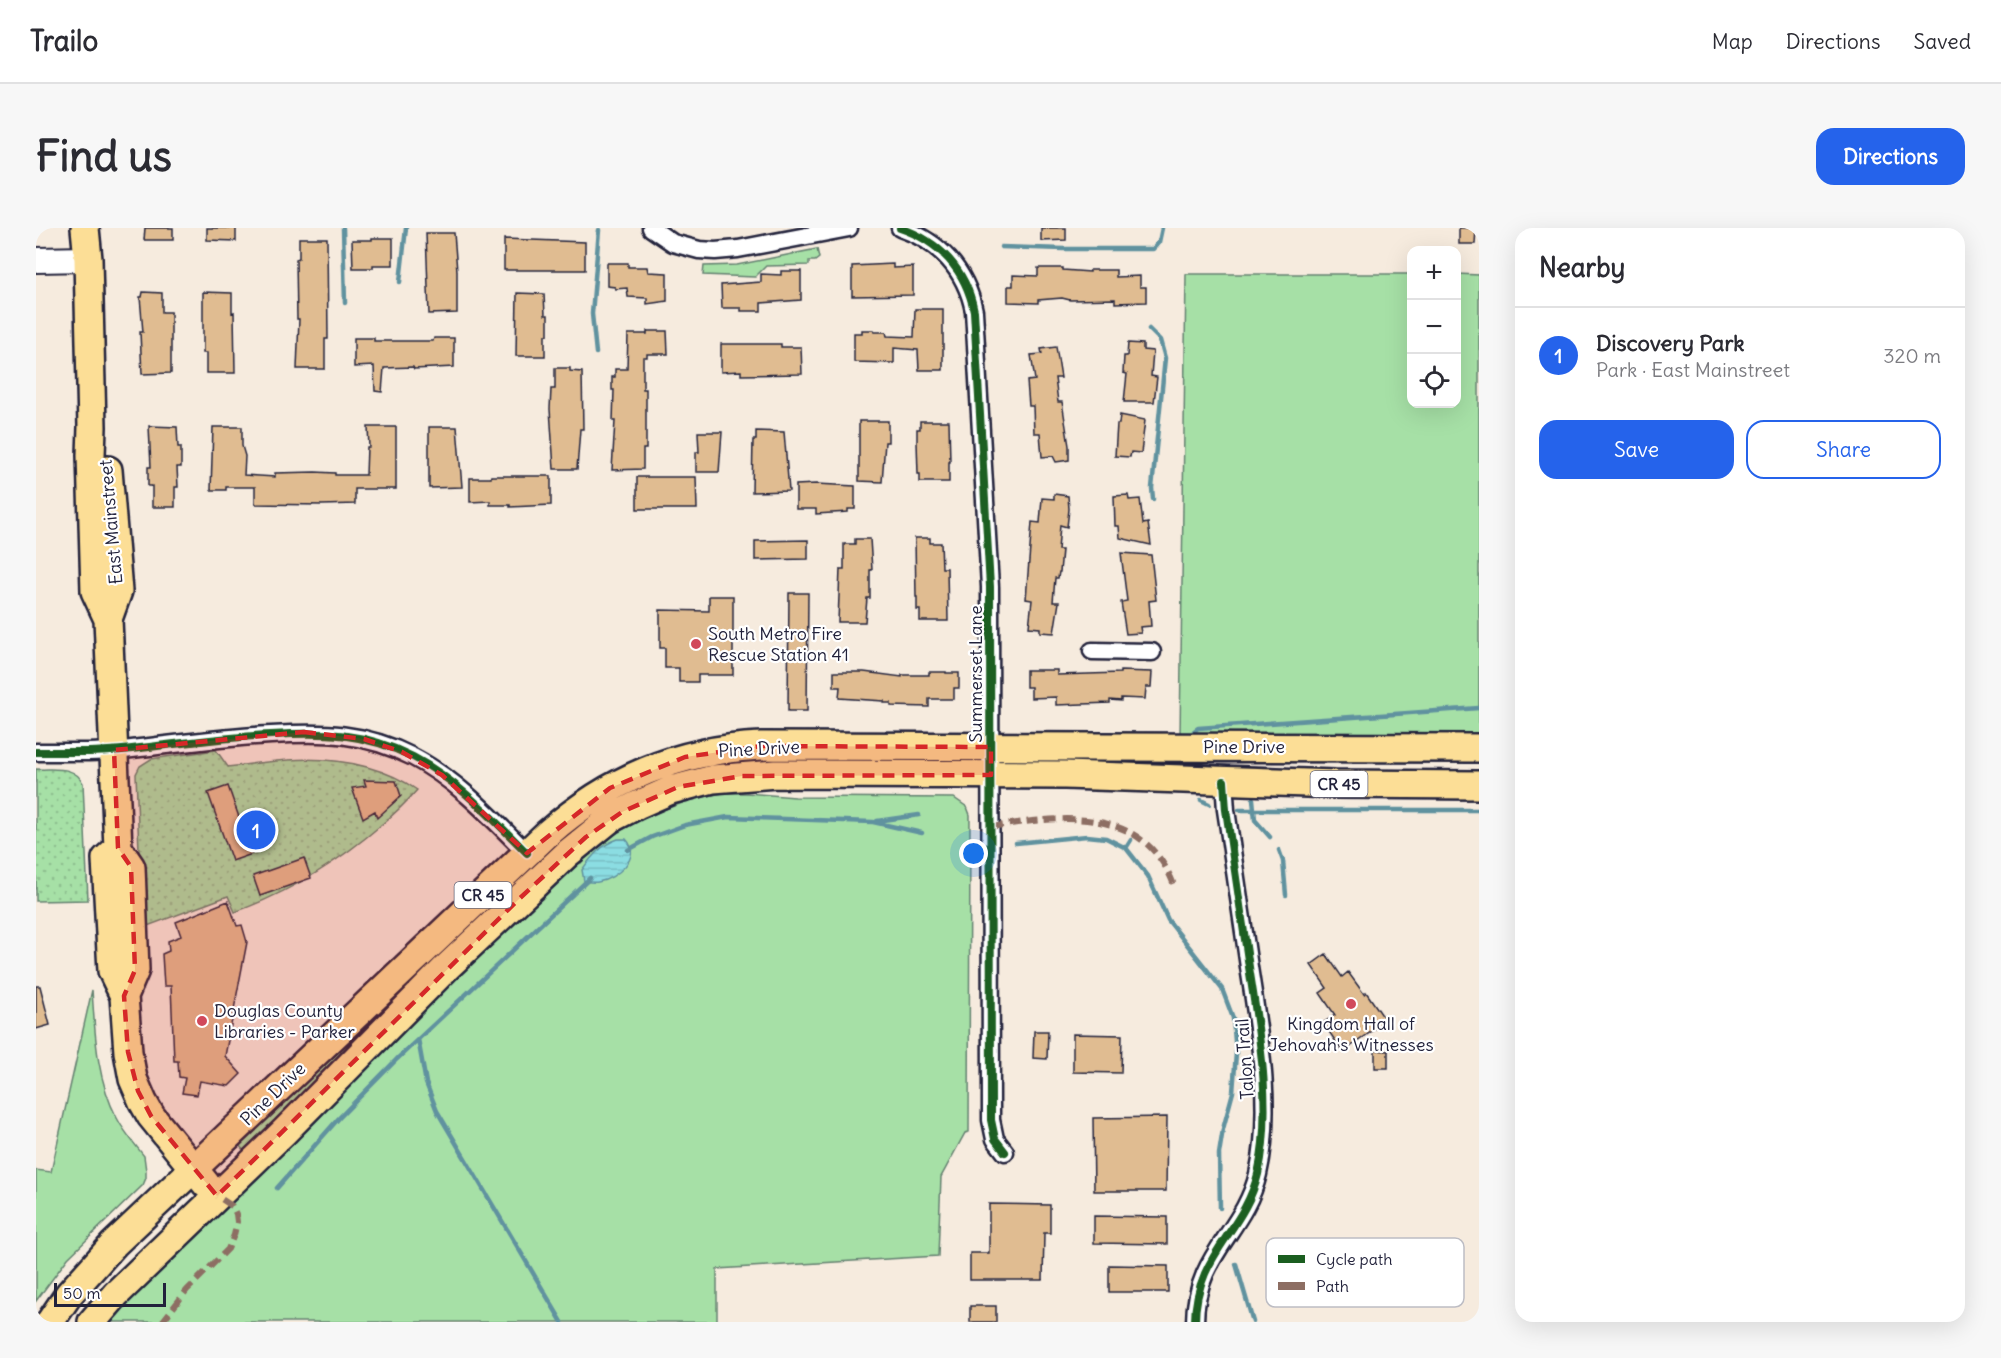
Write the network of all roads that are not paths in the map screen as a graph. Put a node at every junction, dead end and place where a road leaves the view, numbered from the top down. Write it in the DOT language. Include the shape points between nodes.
graph roads {
  1 [pos="86,228"];
  2 [pos="101,228"];
  3 [pos="651,228"];
  4 [pos="849,228"];
  5 [pos="900,228"];
  6 [pos="88,259"];
  7 [pos="36,260"];
  8 [pos="1092,651"];
  9 [pos="1152,652"];
  10 [pos="991,747"];
  11 [pos="1479,748"];
  12 [pos="114,750"];
  13 [pos="36,752"];
  14 [pos="992,775"];
  15 [pos="1224,781"];
  16 [pos="1479,785"];
  17 [pos="527,853"];
  18 [pos="1005,1152"];
  19 [pos="195,1169"];
  20 [pos="217,1196"];
  21 [pos="50,1322"];
  22 [pos="92,1322"];
  23 [pos="1195,1322"];
  1 -- 6 [label="main road, East Mainstreet"];
  2 -- 6 [label="main road, East Mainstreet"];
  3 -- 4 [label="street" via="673,243 715,251"];
  5 -- 10 [label="street, Summerset Lane" via="948,257 968,287 974,311 990,577"];
  6 -- 7 [label="main road"];
  6 -- 12 [label="main road, East Mainstreet" via="95,591 108,619"];
  8 -- 9 [label="street"];
  10 -- 11 [label="main road, Pine Drive / CR 45"];
  10 -- 14 [label="street, Summerset Lane"];
  10 -- 17 [label="main road, Pine Drive / CR 45" via="761,746 685,757 609,788 567,817"];
  12 -- 13 [label="street"];
  12 -- 17 [label="street" via="304,732 364,739 402,752 442,775"];
  12 -- 19 [label="main road, East Mainstreet" via="118,848 106,859 112,970 124,996 131,1072 151,1116"];
  14 -- 15 [label="main road, Pine Drive / CR 45"];
  14 -- 18 [label="street, Summerset Lane" via="991,1112 996,1139"];
  14 -- 20 [label="main road, Pine Drive / CR 45" via="742,776 678,787 622,812 586,837 519,898"];
  15 -- 16 [label="main road, Pine Drive / CR 45"];
  15 -- 23 [label="street, Talon Trail" via="1256,1006 1264,1133 1258,1175 1241,1214 1205,1271 1196,1298"];
  17 -- 19 [label="main road, Pine Drive / CR 45"];
  19 -- 20 [label="main road, East Mainstreet"];
  19 -- 21 [label="main road" via="114,1244 74,1288"];
  20 -- 22 [label="main road"];
}
